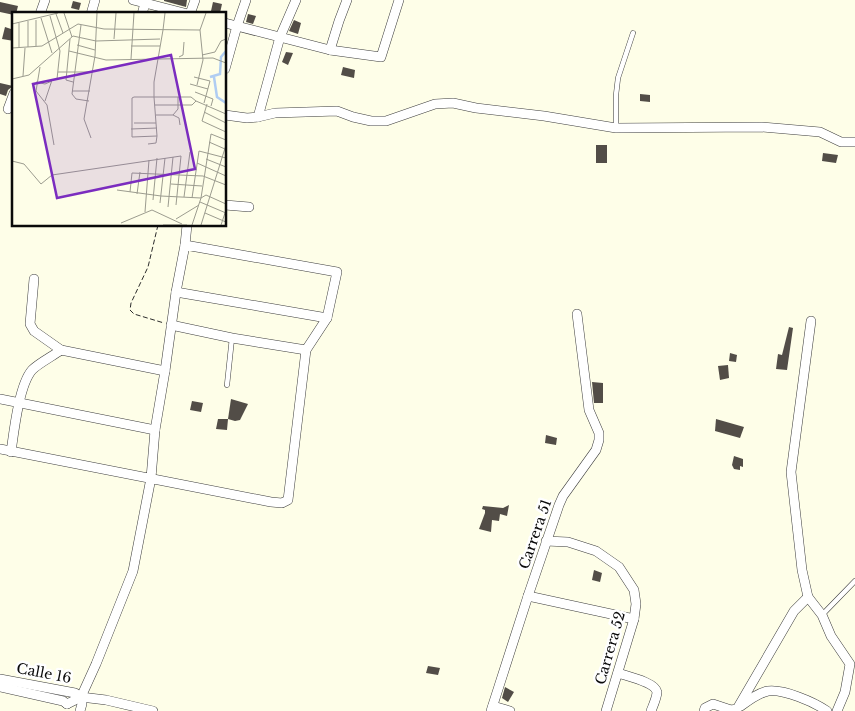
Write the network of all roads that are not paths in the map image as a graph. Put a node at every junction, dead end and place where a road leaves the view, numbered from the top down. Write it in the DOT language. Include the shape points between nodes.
graph roads {
  1 [pos="45,0"];
  2 [pos="133,0"];
  3 [pos="195,0"];
  4 [pos="246,0"];
  5 [pos="296,0"];
  6 [pos="347,0"];
  7 [pos="399,0"];
  8 [pos="145,1"];
  9 [pos="41,12"];
  10 [pos="182,12"];
  11 [pos="190,12"];
  12 [pos="226,23"];
  13 [pos="237,26"];
  14 [pos="633,33"];
  15 [pos="280,37"];
  16 [pos="330,50"];
  17 [pos="226,65"];
  18 [pos="12,98"];
  19 [pos="8,109"];
  20 [pos="226,115"];
  21 [pos="258,118"];
  22 [pos="616,128"];
  23 [pos="855,142"];
  24 [pos="226,205"];
  25 [pos="249,207"];
  26 [pos="187,226"];
  27 [pos="185,245"];
  28 [pos="34,279"];
  29 [pos="176,292"];
  30 [pos="577,314"];
  31 [pos="327,318"];
  32 [pos="811,321"];
  33 [pos="172,325"];
  34 [pos="232,338"];
  35 [pos="61,350"];
  36 [pos="306,350"];
  37 [pos="165,372"];
  38 [pos="227,385"];
  39 [pos="0,399"];
  40 [pos="19,403"];
  41 [pos="155,430"];
  42 [pos="0,449"];
  43 [pos="11,452"];
  44 [pos="151,478"];
  45 [pos="546,541"];
  46 [pos="855,581"];
  47 [pos="528,596"];
  48 [pos="808,597"];
  49 [pos="822,615"];
  50 [pos="634,620"];
  51 [pos="618,673"];
  52 [pos="0,679"];
  53 [pos="0,687"];
  54 [pos="81,697"];
  55 [pos="68,708"];
  56 [pos="492,709"];
  57 [pos="737,709"];
  58 [pos="80,711"];
  59 [pos="153,711"];
  60 [pos="510,711"];
  61 [pos="606,711"];
  62 [pos="651,711"];
  63 [pos="704,711"];
  64 [pos="827,711"];
  65 [pos="837,711"];
  1 -- 9 [label="street"];
  2 -- 8 [label="street"];
  3 -- 11 [label="street"];
  4 -- 13 [label="street"];
  5 -- 15 [label="street"];
  6 -- 16 [label="street"];
  7 -- 16 [label="street" via="380,57"];
  8 -- 10 [label="street"];
  12 -- 13 [label="street"];
  13 -- 15 [label="street"];
  13 -- 17 [label="street"];
  14 -- 22 [label="lane" via="618,78"];
  15 -- 16 [label="street"];
  15 -- 21 [label="street"];
  18 -- 19 [label="street"];
  20 -- 21 [label="street"];
  21 -- 22 [label="street" via="275,113 337,111 371,121 386,121 435,104 453,103"];
  22 -- 23 [label="street" via="762,127 820,132 840,142"];
  24 -- 25 [label="street"];
  26 -- 27 [label="street"];
  27 -- 29 [label="street"];
  27 -- 31 [label="street" via="336,272"];
  28 -- 35 [label="street" via="30,324 34,331"];
  29 -- 31 [label="street"];
  29 -- 33 [label="street"];
  30 -- 45 [label="street, Carrera 51" via="589,410 599,440 596,450 563,496"];
  31 -- 36 [label="street"];
  32 -- 48 [label="street" via="791,472"];
  33 -- 34 [label="street"];
  33 -- 37 [label="street"];
  34 -- 36 [label="street"];
  34 -- 38 [label="lane"];
  35 -- 37 [label="street"];
  35 -- 40 [label="street" via="32,370"];
  36 -- 44 [label="street" via="288,500 282,504"];
  37 -- 41 [label="street"];
  39 -- 40 [label="street"];
  40 -- 41 [label="street"];
  40 -- 43 [label="street"];
  41 -- 44 [label="street"];
  42 -- 43 [label="street"];
  43 -- 44 [label="street"];
  44 -- 54 [label="street" via="133,571"];
  45 -- 47 [label="street, Carrera 51"];
  45 -- 50 [label="street, Carrera 52" via="568,542 596,551 619,567 634,590"];
  46 -- 49 [label="lane"];
  47 -- 50 [label="street"];
  47 -- 56 [label="street, Carrera 51"];
  48 -- 49 [label="street"];
  48 -- 57 [label="street" via="794,611"];
  49 -- 65 [label="street" via="831,636 850,664 845,692"];
  50 -- 51 [label="street, Carrera 52"];
  51 -- 61 [label="street, Carrera 52"];
  51 -- 62 [label="street" via="655,687 657,693"];
  52 -- 54 [label="street, Calle 16"];
  53 -- 55 [label="street, Calle 16" via="63,700"];
  54 -- 55 [label="street"];
  54 -- 58 [label="street"];
  54 -- 59 [label="street, Calle 16"];
  56 -- 60 [label="street"];
  57 -- 63 [label="street" via="713,704"];
  57 -- 64 [label="street" via="753,697 769,691 806,699"];
}
